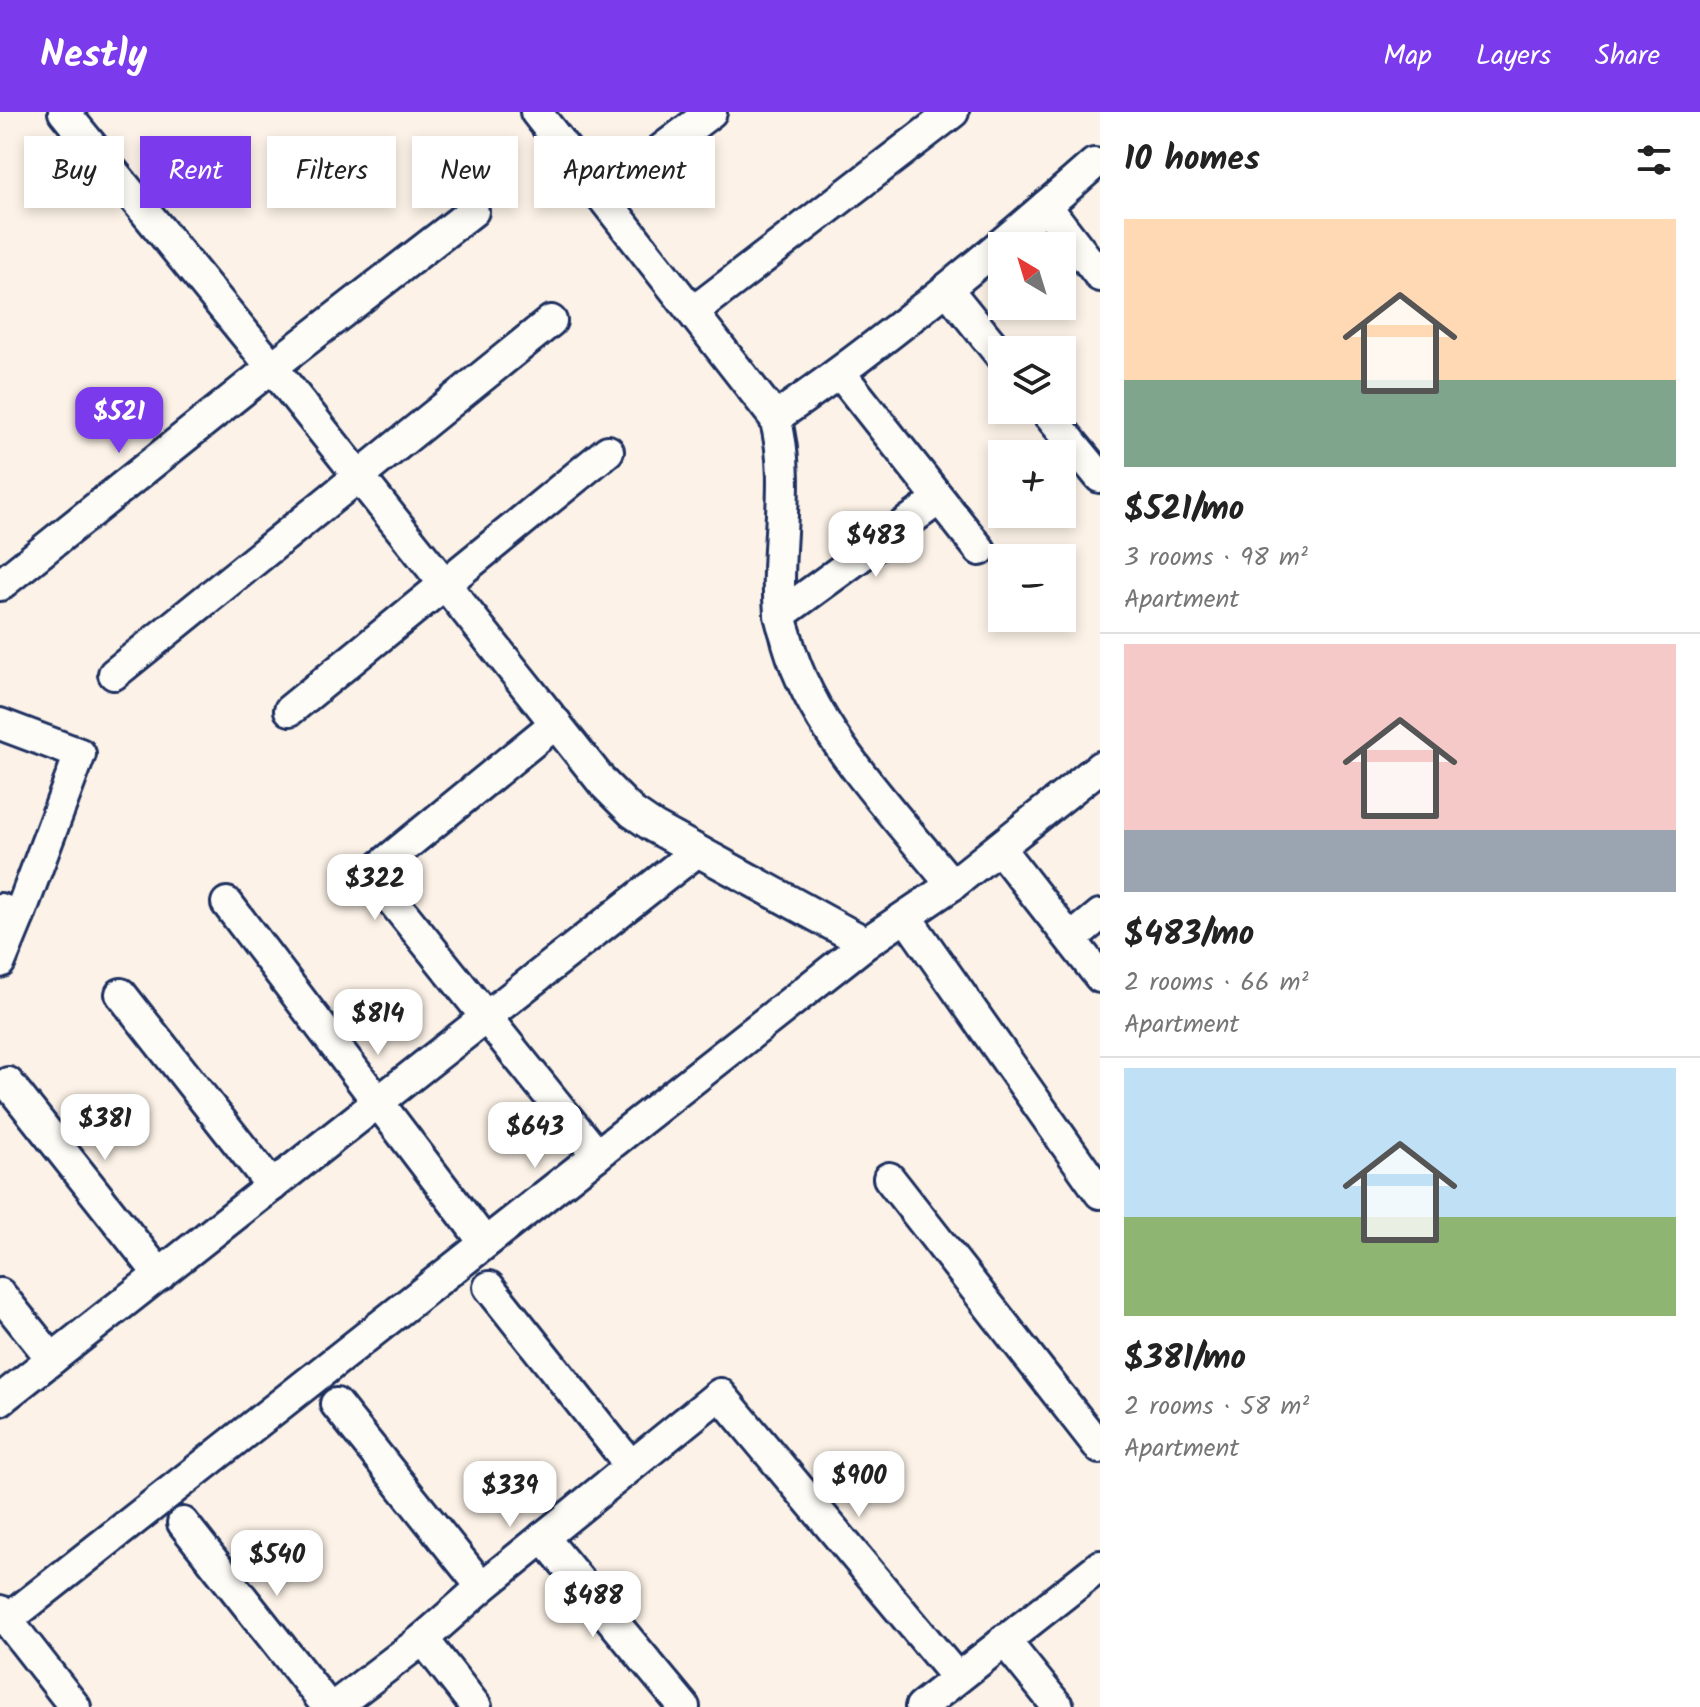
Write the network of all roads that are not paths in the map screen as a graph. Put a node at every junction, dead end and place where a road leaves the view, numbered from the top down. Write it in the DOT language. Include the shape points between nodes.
graph roads {
  1 [pos="64,112"];
  2 [pos="536,112"];
  3 [pos="711,112"];
  4 [pos="953,112"];
  5 [pos="556,136"];
  6 [pos="679,136"];
  7 [pos="1094,164"];
  8 [pos="1046,206"];
  9 [pos="614,208"];
  10 [pos="473,211"];
  11 [pos="1100,276"];
  12 [pos="947,289"];
  13 [pos="693,312"];
  14 [pos="551,321"];
  15 [pos="988,340"];
  16 [pos="272,367"];
  17 [pos="840,373"];
  18 [pos="775,418"];
  19 [pos="1056,424"];
  20 [pos="608,451"];
  21 [pos="360,477"];
  22 [pos="1100,477"];
  23 [pos="939,499"];
  24 [pos="980,550"];
  25 [pos="0,585"];
  26 [pos="447,585"];
  27 [pos="780,615"];
  28 [pos="114,674"];
  29 [pos="290,710"];
  30 [pos="556,723"];
  31 [pos="0,724"];
  32 [pos="1100,767"];
  33 [pos="999,848"];
  34 [pos="697,851"];
  35 [pos="952,885"];
  36 [pos="227,903"];
  37 [pos="10,912"];
  38 [pos="1100,915"];
  39 [pos="906,917"];
  40 [pos="1071,939"];
  41 [pos="866,943"];
  42 [pos="0,962"];
  43 [pos="1100,977"];
  44 [pos="121,994"];
  45 [pos="486,1017"];
  46 [pos="8,1083"];
  47 [pos="378,1102"];
  48 [pos="597,1155"];
  49 [pos="889,1178"];
  50 [pos="272,1186"];
  51 [pos="1100,1193"];
  52 [pos="485,1243"];
  53 [pos="160,1275"];
  54 [pos="489,1287"];
  55 [pos="0,1294"];
  56 [pos="52,1359"];
  57 [pos="0,1400"];
  58 [pos="336,1404"];
  59 [pos="1100,1448"];
  60 [pos="631,1466"];
  61 [pos="183,1523"];
  62 [pos="543,1537"];
  63 [pos="1100,1566"];
  64 [pos="482,1587"];
  65 [pos="4,1615"];
  66 [pos="423,1639"];
  67 [pos="1004,1640"];
  68 [pos="957,1678"];
  69 [pos="75,1707"];
  70 [pos="328,1707"];
  71 [pos="334,1707"];
  72 [pos="476,1707"];
  73 [pos="684,1707"];
  74 [pos="921,1707"];
  75 [pos="1058,1707"];
  1 -- 16 [label="street"];
  2 -- 5 [label="street"];
  3 -- 6 [label="street"];
  4 -- 13 [label="street"];
  7 -- 8 [label="street"];
  8 -- 11 [label="street"];
  8 -- 12 [label="street"];
  9 -- 13 [label="street"];
  10 -- 16 [label="street"];
  12 -- 15 [label="street"];
  12 -- 17 [label="street"];
  13 -- 18 [label="street"];
  14 -- 21 [label="street"];
  16 -- 21 [label="street"];
  16 -- 25 [label="street"];
  17 -- 18 [label="street"];
  17 -- 23 [label="street"];
  18 -- 27 [label="street" via="783,453"];
  19 -- 22 [label="street"];
  20 -- 26 [label="street"];
  21 -- 26 [label="street"];
  21 -- 28 [label="street"];
  23 -- 24 [label="street"];
  23 -- 27 [label="street"];
  26 -- 29 [label="street"];
  26 -- 30 [label="street"];
  27 -- 35 [label="street" via="796,670 820,714"];
  30 -- 34 [label="street" via="632,812"];
  30 -- 45 [label="street" via="371,874"];
  31 -- 37 [label="street" via="80,754"];
  32 -- 33 [label="street"];
  33 -- 35 [label="street"];
  33 -- 40 [label="street"];
  34 -- 41 [label="street"];
  34 -- 45 [label="street"];
  35 -- 39 [label="street"];
  36 -- 47 [label="street"];
  37 -- 42 [label="street"];
  38 -- 40 [label="street"];
  39 -- 41 [label="street"];
  39 -- 51 [label="street"];
  40 -- 43 [label="street"];
  41 -- 48 [label="street"];
  44 -- 50 [label="street"];
  45 -- 47 [label="street"];
  45 -- 48 [label="street"];
  46 -- 53 [label="street"];
  47 -- 50 [label="street"];
  47 -- 52 [label="street"];
  48 -- 52 [label="street"];
  49 -- 59 [label="street"];
  50 -- 53 [label="street"];
  52 -- 65 [label="street"];
  53 -- 56 [label="street"];
  54 -- 60 [label="street"];
  55 -- 56 [label="street"];
  56 -- 57 [label="street"];
  58 -- 64 [label="street"];
  60 -- 62 [label="street"];
  60 -- 68 [label="street" via="720,1394"];
  61 -- 70 [label="street"];
  62 -- 64 [label="street"];
  62 -- 73 [label="street"];
  63 -- 67 [label="street"];
  64 -- 66 [label="street"];
  65 -- 69 [label="street"];
  66 -- 71 [label="street"];
  66 -- 72 [label="street"];
  67 -- 68 [label="street"];
  67 -- 75 [label="street"];
  68 -- 74 [label="street"];
}
